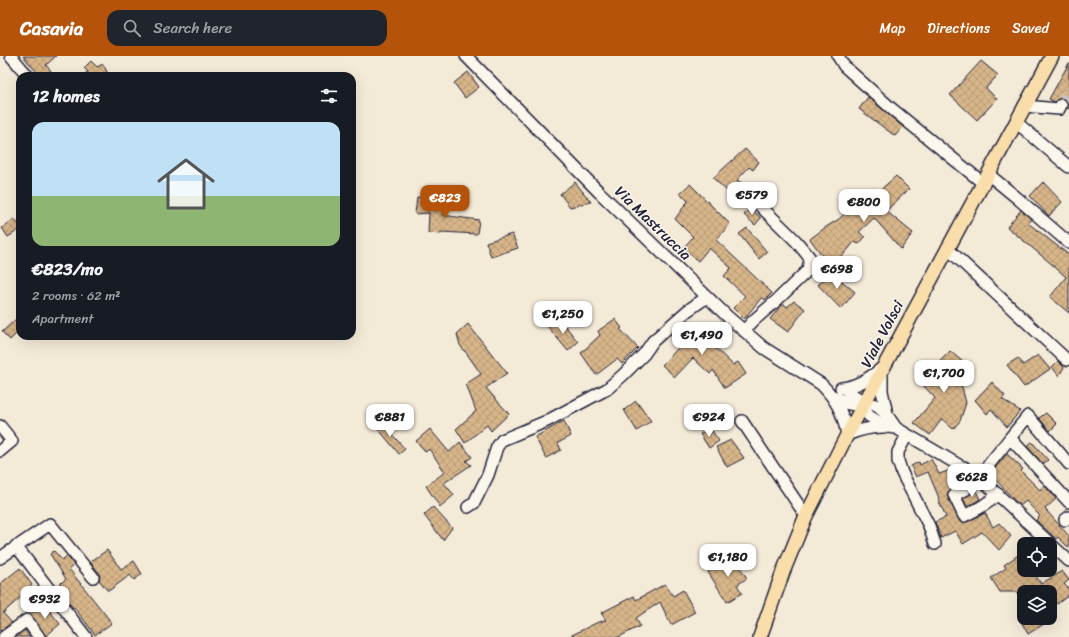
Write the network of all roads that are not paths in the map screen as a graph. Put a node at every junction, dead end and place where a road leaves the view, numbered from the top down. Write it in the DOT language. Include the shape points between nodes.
graph roads {
  1 [pos="11,56"];
  2 [pos="466,56"];
  3 [pos="838,56"];
  4 [pos="1052,56"];
  5 [pos="25,72"];
  6 [pos="1061,105"];
  7 [pos="1024,106"];
  8 [pos="1016,122"];
  9 [pos="1069,167"];
  10 [pos="985,179"];
  11 [pos="747,193"];
  12 [pos="1069,243"];
  13 [pos="947,248"];
  14 [pos="707,297"];
  15 [pos="744,331"];
  16 [pos="1067,360"];
  17 [pos="882,368"];
  18 [pos="821,384"];
  19 [pos="843,388"];
  20 [pos="832,396"];
  21 [pos="863,404"];
  22 [pos="887,415"];
  23 [pos="742,421"];
  24 [pos="0,426"];
  25 [pos="891,427"];
  26 [pos="847,434"];
  27 [pos="907,435"];
  28 [pos="1010,438"];
  29 [pos="0,450"];
  30 [pos="1069,464"];
  31 [pos="964,467"];
  32 [pos="979,477"];
  33 [pos="998,494"];
  34 [pos="1069,502"];
  35 [pos="468,507"];
  36 [pos="806,516"];
  37 [pos="935,544"];
  38 [pos="16,546"];
  39 [pos="0,558"];
  40 [pos="1069,561"];
  41 [pos="93,577"];
  42 [pos="4,637"];
  43 [pos="39,637"];
  44 [pos="86,637"];
  45 [pos="760,637"];
  1 -- 5 [label="street"];
  2 -- 14 [label="street, Via Mastruccia" via="599,192"];
  3 -- 10 [label="street" via="844,66 892,108"];
  4 -- 7 [label="main road, Viale Volsci"];
  6 -- 7 [label="street" via="1059,109"];
  7 -- 8 [label="main road, Viale Volsci"];
  8 -- 9 [label="street"];
  8 -- 10 [label="main road, Viale Volsci"];
  10 -- 12 [label="street" via="1016,197"];
  10 -- 13 [label="main road, Viale Volsci"];
  11 -- 15 [label="street" via="796,241 810,258 810,265 808,270"];
  13 -- 16 [label="street"];
  13 -- 17 [label="main road, Viale Volsci"];
  14 -- 15 [label="street, Via Mastruccia"];
  14 -- 35 [label="street" via="653,341 644,354 607,389 547,421 502,440 474,503"];
  15 -- 18 [label="street, Via Mastruccia" via="764,348"];
  17 -- 19 [label="street" via="866,381"];
  17 -- 21 [label="main road, Viale Volsci"];
  17 -- 22 [label="street" via="882,391"];
  18 -- 19 [label="street"];
  18 -- 20 [label="street, Via Mastruccia"];
  19 -- 21 [label="street"];
  20 -- 21 [label="street" via="849,404"];
  20 -- 26 [label="street"];
  21 -- 22 [label="street" via="876,405"];
  21 -- 25 [label="street" via="869,416"];
  21 -- 26 [label="main road, Viale Volsci"];
  22 -- 25 [label="street"];
  23 -- 36 [label="street"];
  24 -- 29 [label="street" via="12,441"];
  25 -- 26 [label="street" via="868,428"];
  25 -- 27 [label="street"];
  26 -- 36 [label="main road, Viale Volsci"];
  27 -- 31 [label="street"];
  27 -- 37 [label="street" via="898,452 898,461"];
  28 -- 30 [label="street" via="1028,416"];
  28 -- 32 [label="street"];
  28 -- 34 [label="street"];
  31 -- 32 [label="street"];
  31 -- 33 [label="street" via="961,474 965,490 954,495 964,516"];
  32 -- 33 [label="street"];
  33 -- 40 [label="street"];
  36 -- 45 [label="main road, Viale Volsci"];
  38 -- 39 [label="street"];
  38 -- 41 [label="street" via="50,524"];
  38 -- 44 [label="street"];
  42 -- 43 [label="street" via="27,620"];
}
